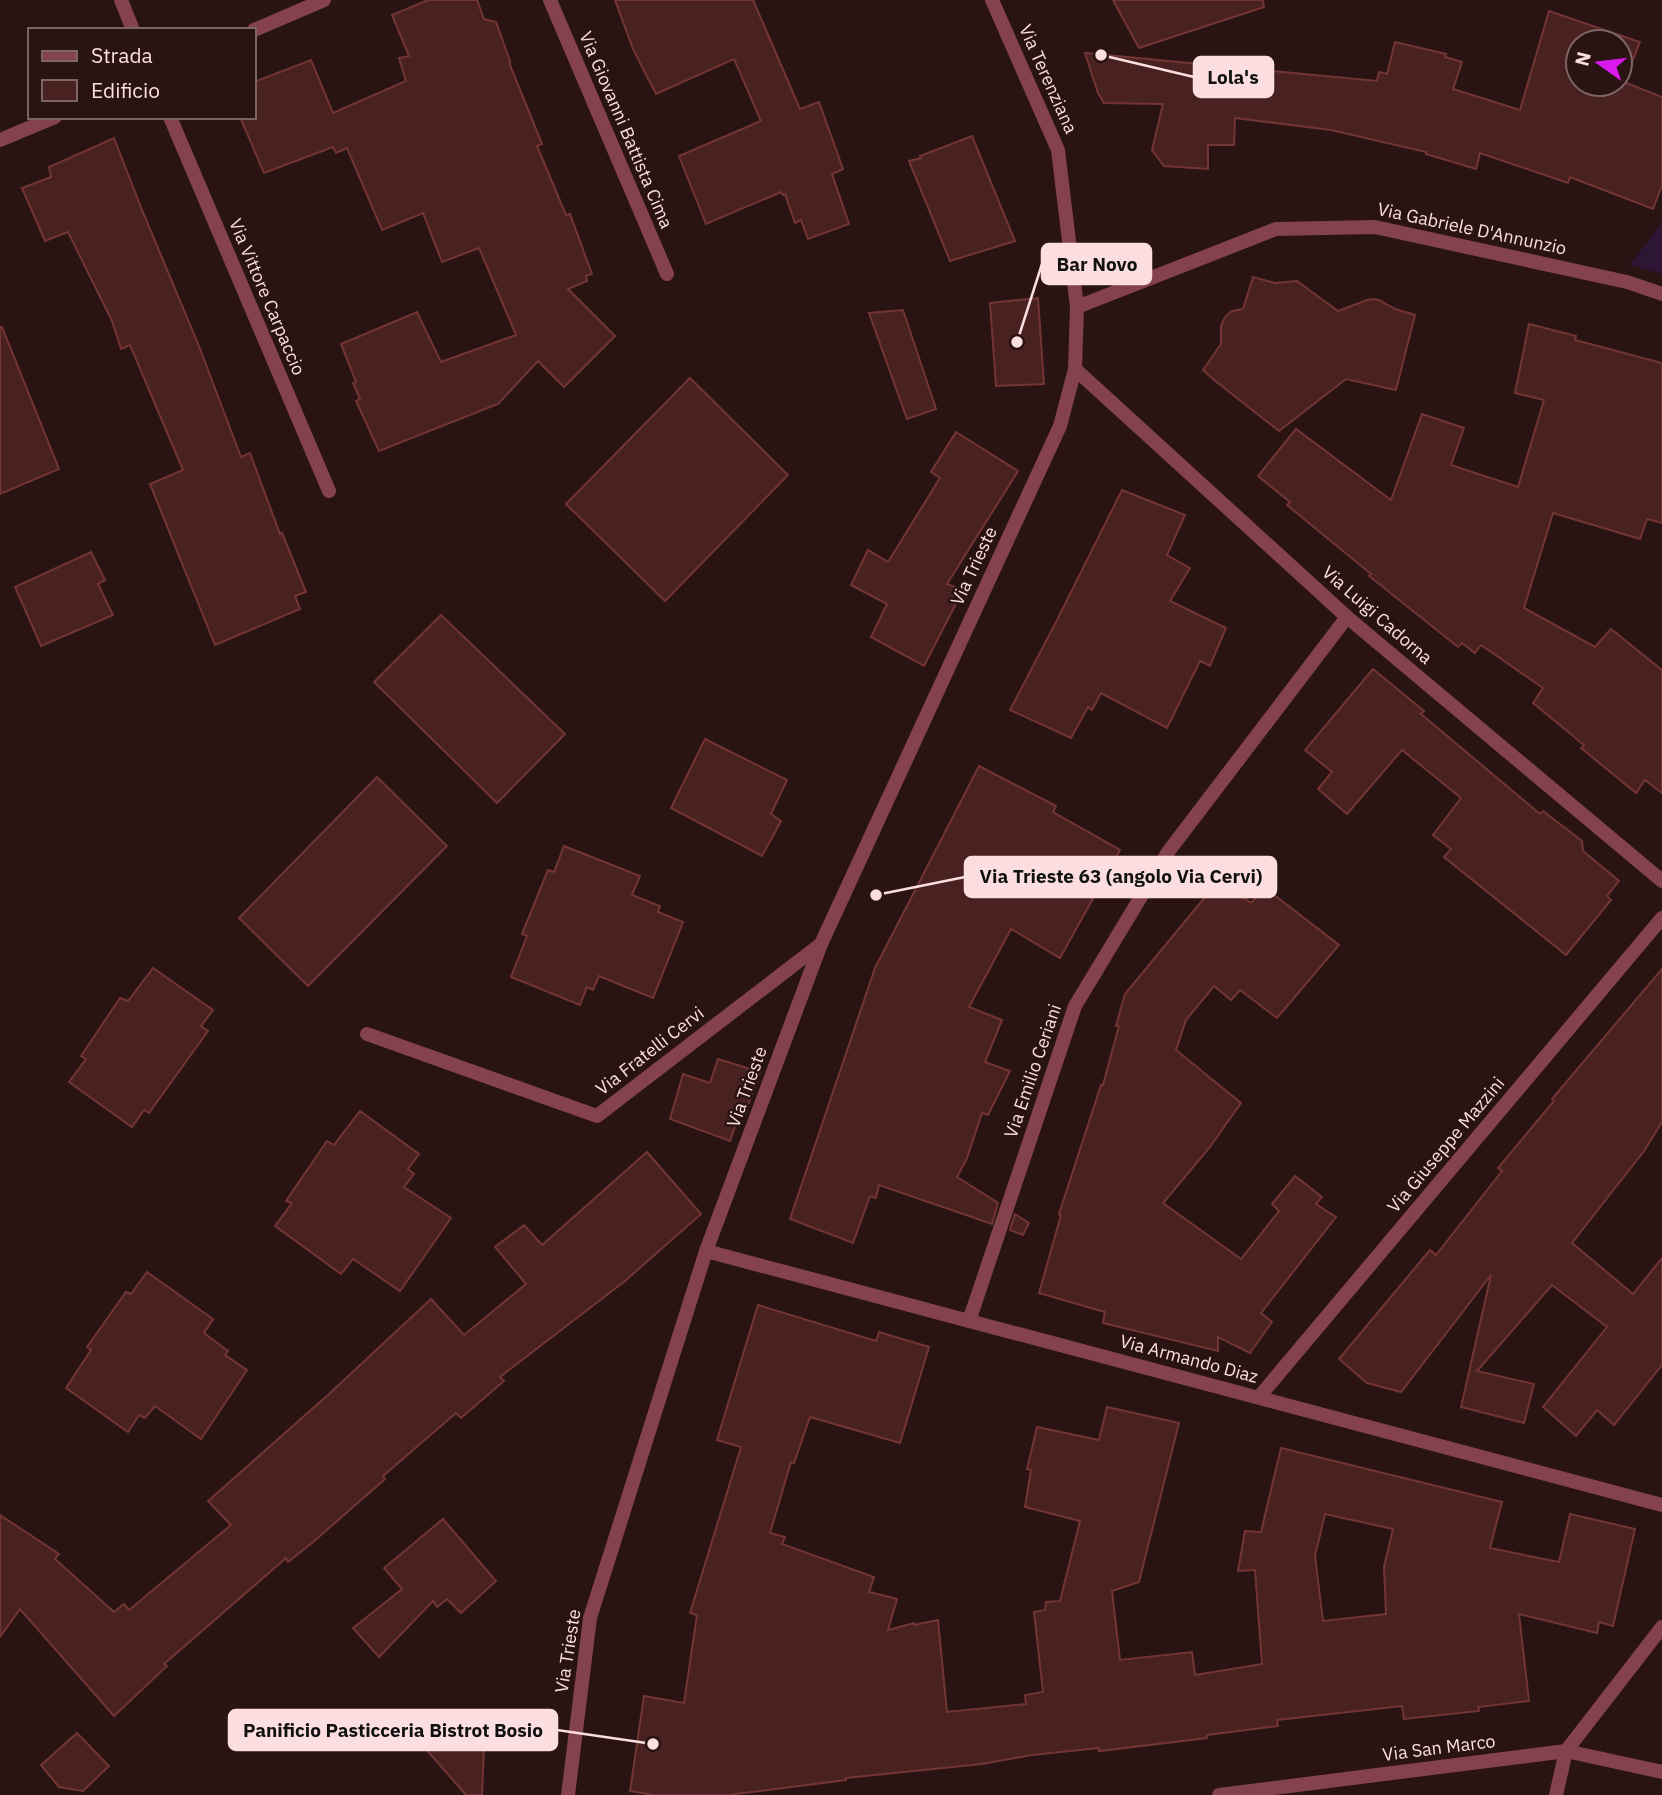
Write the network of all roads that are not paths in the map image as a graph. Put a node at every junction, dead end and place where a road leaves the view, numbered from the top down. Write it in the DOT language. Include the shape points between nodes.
graph roads {
  1 [pos="121,0"];
  2 [pos="324,0"];
  3 [pos="550,0"];
  4 [pos="992,0"];
  5 [pos="133,28"];
  6 [pos="256,29"];
  7 [pos="50,119"];
  8 [pos="171,119"];
  9 [pos="0,139"];
  10 [pos="667,274"];
  11 [pos="1662,294"];
  12 [pos="1077,307"];
  13 [pos="1075,369"];
  14 [pos="1060,426"];
  15 [pos="329,491"];
  16 [pos="1347,617"];
  17 [pos="1662,881"];
  18 [pos="1662,918"];
  19 [pos="821,944"];
  20 [pos="367,1034"];
  21 [pos="706,1251"];
  22 [pos="969,1321"];
  23 [pos="1259,1397"];
  24 [pos="1662,1505"];
  25 [pos="1662,1627"];
  26 [pos="1566,1751"];
  27 [pos="1662,1772"];
  28 [pos="568,1795"];
  29 [pos="1219,1795"];
  30 [pos="1556,1795"];
  1 -- 5 [label="street"];
  2 -- 6 [label="street"];
  3 -- 10 [label="street, Via Giovanni Battista Cima"];
  4 -- 12 [label="street, Via Terenziana" via="1058,150"];
  7 -- 9 [label="street"];
  8 -- 15 [label="street, Via Vittore Carpaccio"];
  11 -- 12 [label="street, Via Gabriele D'Annunzio" via="1614,279 1363,227 1276,229"];
  12 -- 13 [label="street, Via Terenziana"];
  13 -- 14 [label="street, Via Terenziana"];
  13 -- 16 [label="street, Via Luigi Cadorna"];
  14 -- 19 [label="street, Via Trieste"];
  16 -- 17 [label="street, Via Luigi Cadorna"];
  16 -- 22 [label="street, Via Emilio Ceriani" via="1168,852 1075,1006"];
  18 -- 23 [label="street, Via Giuseppe Mazzini"];
  19 -- 20 [label="street, Via Fratelli Cervi" via="597,1116"];
  19 -- 21 [label="street, Via Trieste"];
  21 -- 22 [label="street, Via Armando Diaz"];
  21 -- 28 [label="street, Via Trieste" via="590,1618"];
  22 -- 23 [label="street, Via Armando Diaz"];
  23 -- 24 [label="street, Via Armando Diaz"];
  25 -- 26 [label="street"];
  26 -- 27 [label="street, Via San Marco"];
  26 -- 29 [label="street, Via San Marco"];
  26 -- 30 [label="street"];
}
